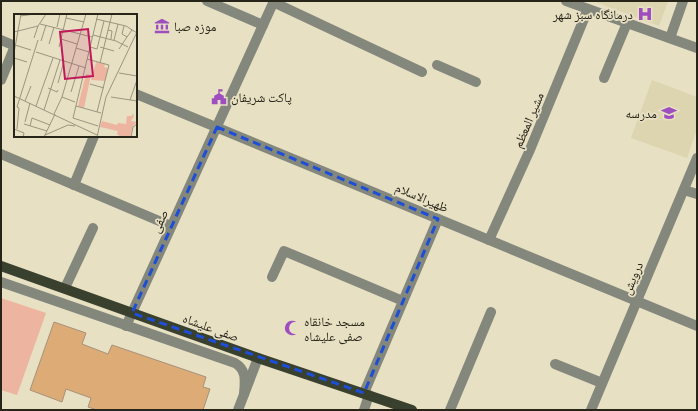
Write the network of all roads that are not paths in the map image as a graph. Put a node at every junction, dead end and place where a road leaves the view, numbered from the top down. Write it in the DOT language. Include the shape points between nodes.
graph roads {
  1 [pos="207,1"];
  2 [pos="566,1"];
  3 [pos="683,1"];
  4 [pos="273,2"];
  5 [pos="588,9"];
  6 [pos="627,23"];
  7 [pos="263,25"];
  8 [pos="670,38"];
  9 [pos="1,40"];
  10 [pos="14,46"];
  11 [pos="14,48"];
  12 [pos="697,48"];
  13 [pos="437,65"];
  14 [pos="422,72"];
  15 [pos="604,78"];
  16 [pos="1,80"];
  17 [pos="476,82"];
  18 [pos="137,94"];
  19 [pos="217,127"];
  20 [pos="94,137"];
  21 [pos="1,154"];
  22 [pos="697,158"];
  23 [pos="74,185"];
  24 [pos="684,190"];
  25 [pos="697,194"];
  26 [pos="438,219"];
  27 [pos="171,226"];
  28 [pos="93,228"];
  29 [pos="489,240"];
  30 [pos="1,266"];
  31 [pos="272,278"];
  32 [pos="1,282"];
  33 [pos="65,288"];
  34 [pos="403,301"];
  35 [pos="636,302"];
  36 [pos="491,312"];
  37 [pos="132,313"];
  38 [pos="126,326"];
  39 [pos="697,326"];
  40 [pos="258,358"];
  41 [pos="555,364"];
  42 [pos="602,383"];
  43 [pos="244,394"];
  44 [pos="367,394"];
  45 [pos="238,410"];
  46 [pos="364,410"];
  47 [pos="412,410"];
  48 [pos="450,410"];
  49 [pos="591,410"];
  1 -- 7 [label="street"];
  2 -- 5 [label="street"];
  3 -- 8 [label="street"];
  4 -- 7 [label="street, صفی"];
  4 -- 14 [label="street"];
  5 -- 6 [label="street"];
  5 -- 29 [label="street, مشیر المعظم" via="530,152"];
  6 -- 8 [label="street"];
  6 -- 15 [label="street"];
  7 -- 19 [label="street, صفی"];
  8 -- 12 [label="street"];
  9 -- 10 [label="street"];
  11 -- 16 [label="street"];
  13 -- 17 [label="street"];
  18 -- 19 [label="street, ظهیرالاسلام"];
  19 -- 26 [label="street, ظهیرالاسلام"];
  19 -- 27 [label="street, صفی"];
  20 -- 23 [label="street"];
  21 -- 23 [label="street"];
  22 -- 24 [label="street, درویش"];
  23 -- 27 [label="street"];
  24 -- 25 [label="street"];
  24 -- 35 [label="street, درویش"];
  26 -- 29 [label="street, ظهیرالاسلام"];
  26 -- 34 [label="street"];
  27 -- 37 [label="street, صفی"];
  28 -- 33 [label="street"];
  29 -- 35 [label="street, ظهیرالاسلام"];
  30 -- 33 [label="main road, صفی علیشاه"];
  31 -- 34 [label="street" via="284,251"];
  32 -- 38 [label="street, صفی علیشاه"];
  33 -- 37 [label="main road, صفی علیشاه"];
  34 -- 44 [label="street"];
  35 -- 39 [label="street, ظهیرالاسلام"];
  35 -- 42 [label="street, درویش"];
  36 -- 48 [label="street"];
  37 -- 38 [label="street, صفی"];
  37 -- 40 [label="main road, صفی علیشاه"];
  38 -- 43 [label="street, صفی علیشاه" via="235,363 241,367 244,374"];
  40 -- 43 [label="street"];
  40 -- 44 [label="main road, صفی علیشاه"];
  41 -- 42 [label="street"];
  42 -- 49 [label="street, درویش"];
  43 -- 45 [label="street"];
  44 -- 46 [label="street"];
  44 -- 47 [label="main road, صفی علیشاه"];
}
